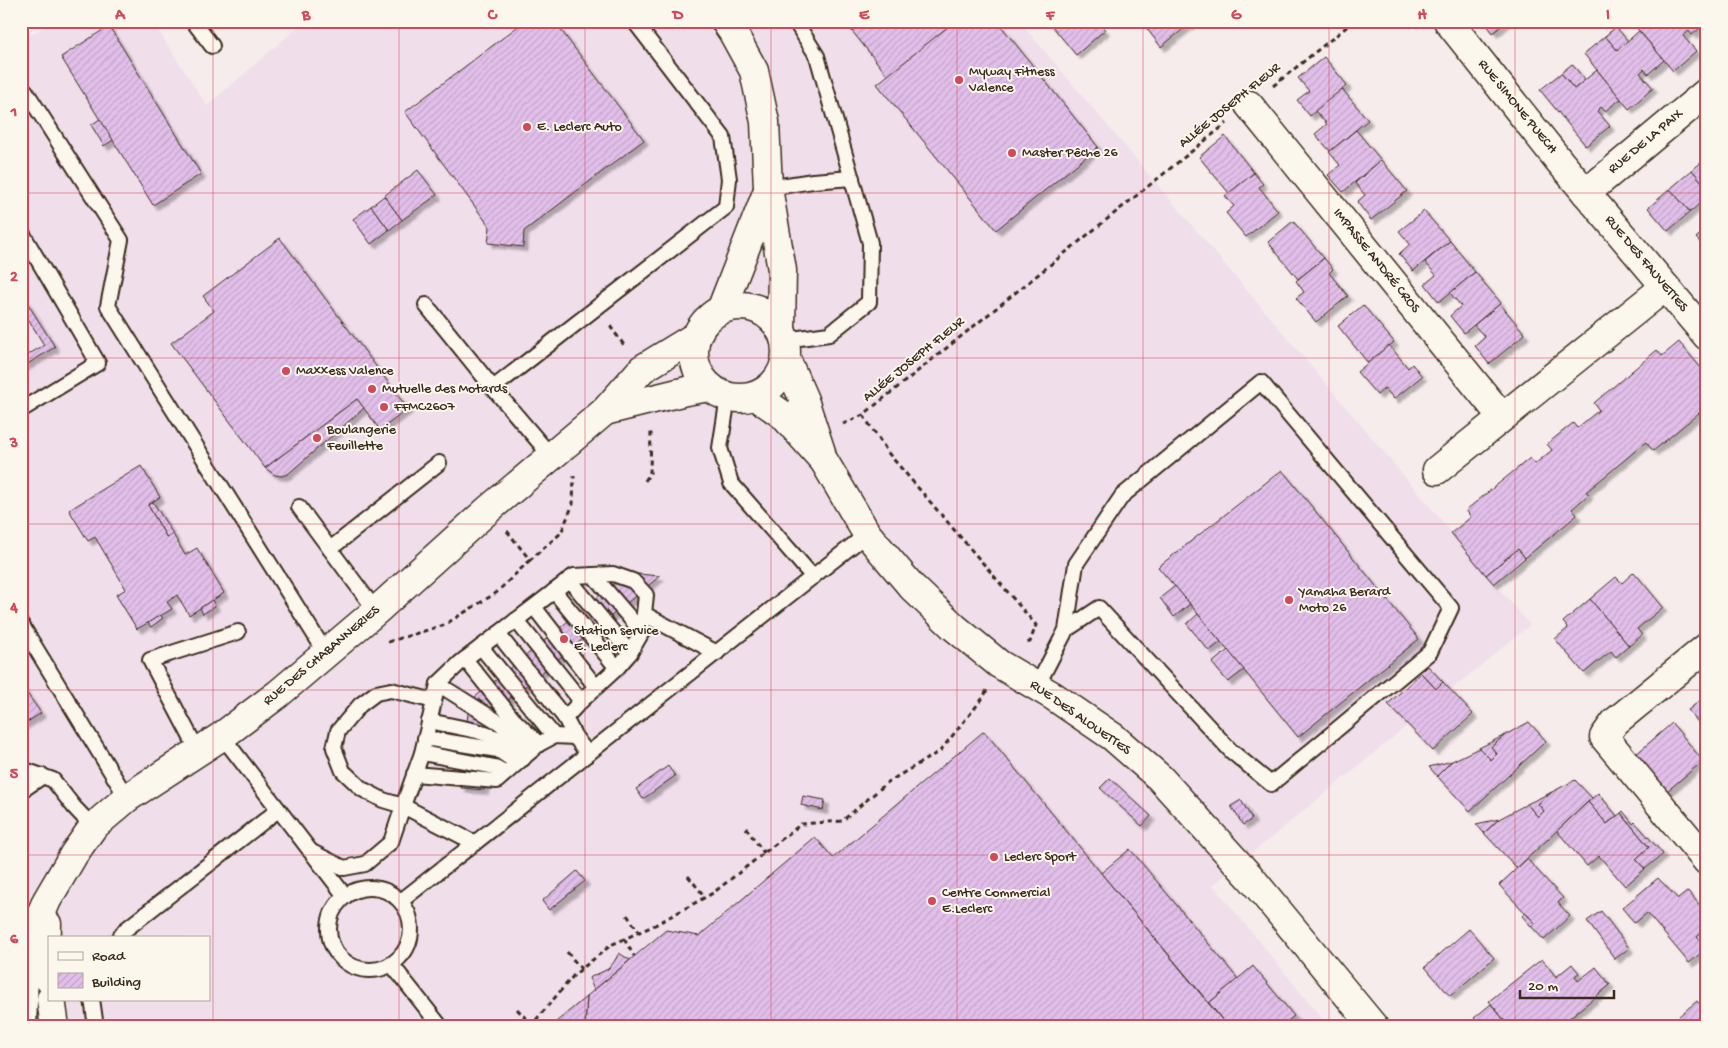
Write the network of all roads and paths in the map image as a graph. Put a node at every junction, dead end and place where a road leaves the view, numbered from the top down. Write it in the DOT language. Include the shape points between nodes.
graph roads {
  1 [pos="193,21"];
  2 [pos="634,21"];
  3 [pos="725,21"];
  4 [pos="795,21"];
  5 [pos="1354,21"];
  6 [pos="1448,21"];
  7 [pos="212,46"];
  8 [pos="25,90"];
  9 [pos="1707,92"];
  10 [pos="1249,105"];
  11 [pos="852,178"];
  12 [pos="768,188"];
  13 [pos="1586,193"];
  14 [pos="21,232"];
  15 [pos="1665,287"];
  16 [pos="426,305"];
  17 [pos="722,310"];
  18 [pos="696,336"];
  19 [pos="1707,336"];
  20 [pos="784,343"];
  21 [pos="493,388"];
  22 [pos="719,392"];
  23 [pos="756,396"];
  24 [pos="21,410"];
  25 [pos="604,412"];
  26 [pos="863,415"];
  27 [pos="1502,417"];
  28 [pos="841,424"];
  29 [pos="651,429"];
  30 [pos="551,456"];
  31 [pos="824,461"];
  32 [pos="439,463"];
  33 [pos="574,470"];
  34 [pos="1437,470"];
  35 [pos="645,481"];
  36 [pos="299,507"];
  37 [pos="489,509"];
  38 [pos="867,534"];
  39 [pos="330,549"];
  40 [pos="593,574"];
  41 [pos="813,577"];
  42 [pos="570,579"];
  43 [pos="554,592"];
  44 [pos="534,607"];
  45 [pos="376,610"];
  46 [pos="644,614"];
  47 [pos="516,620"];
  48 [pos="21,624"];
  49 [pos="1066,630"];
  50 [pos="238,632"];
  51 [pos="642,632"];
  52 [pos="498,634"];
  53 [pos="481,647"];
  54 [pos="1707,647"];
  55 [pos="326,653"];
  56 [pos="630,653"];
  57 [pos="717,653"];
  58 [pos="465,659"];
  59 [pos="999,664"];
  60 [pos="617,668"];
  61 [pos="438,684"];
  62 [pos="979,685"];
  63 [pos="1037,686"];
  64 [pos="596,687"];
  65 [pos="986,691"];
  66 [pos="434,701"];
  67 [pos="581,701"];
  68 [pos="565,718"];
  69 [pos="429,720"];
  70 [pos="222,736"];
  71 [pos="554,736"];
  72 [pos="576,737"];
  73 [pos="425,738"];
  74 [pos="198,751"];
  75 [pos="422,752"];
  76 [pos="588,754"];
  77 [pos="528,755"];
  78 [pos="21,771"];
  79 [pos="506,773"];
  80 [pos="414,774"];
  81 [pos="44,776"];
  82 [pos="21,791"];
  83 [pos="127,798"];
  84 [pos="403,806"];
  85 [pos="278,810"];
  86 [pos="93,827"];
  87 [pos="746,828"];
  88 [pos="475,843"];
  89 [pos="310,851"];
  90 [pos="764,852"];
  91 [pos="1707,861"];
  92 [pos="365,864"];
  93 [pos="688,876"];
  94 [pos="351,893"];
  95 [pos="705,897"];
  96 [pos="47,900"];
  97 [pos="401,901"];
  98 [pos="627,915"];
  99 [pos="639,932"];
  100 [pos="121,936"];
  101 [pos="624,939"];
  102 [pos="567,952"];
  103 [pos="634,956"];
  104 [pos="392,965"];
  105 [pos="581,969"];
  106 [pos="48,973"];
  107 [pos="51,1000"];
  108 [pos="92,1000"];
  109 [pos="517,1009"];
  110 [pos="531,1026"];
  111 [pos="22,1027"];
  112 [pos="55,1027"];
  113 [pos="96,1027"];
  114 [pos="441,1027"];
  115 [pos="1374,1027"];
  1 -- 7 [label="lane"];
  2 -- 21 [label="lane" via="723,137 729,179 726,206"];
  3 -- 12 [label="street" via="754,71 765,122"];
  4 -- 11 [label="lane" via="817,56"];
  5 -- 10 [label="path, ALLÉE JOSEPH FLEUR"];
  6 -- 13 [label="street, RUE SIMONE PUECH"];
  8 -- 55 [label="lane" via="121,240 108,306"];
  9 -- 13 [label="street, RUE DE LA PAIX"];
  10 -- 26 [label="path, ALLÉE JOSEPH FLEUR"];
  10 -- 27 [label="street, IMPASSE ANDRÉ CROS"];
  11 -- 12 [label="lane"];
  11 -- 20 [label="lane" via="870,243 869,302 829,334"];
  12 -- 17 [label="street"];
  12 -- 20 [label="street" via="782,270"];
  13 -- 15 [label="street, RUE DES FAUVETTES"];
  14 -- 24 [label="lane" via="98,363"];
  15 -- 19 [label="street, RUE DES FAUVETTES"];
  15 -- 27 [label="street"];
  16 -- 21 [label="lane"];
  17 -- 18 [label="street" via="711,316"];
  17 -- 20 [label="street" via="738,306 755,308 770,317"];
  18 -- 22 [label="street" via="694,354 698,373"];
  18 -- 25 [label="street, RUE DES CHABANNERIES" via="642,369"];
  20 -- 23 [label="street" via="781,374 771,387"];
  20 -- 31 [label="street"];
  21 -- 30 [label="lane"];
  22 -- 23 [label="street" via="742,399"];
  22 -- 25 [label="street, RUE DES CHABANNERIES" via="686,391"];
  22 -- 41 [label="lane" via="720,448 731,483"];
  23 -- 31 [label="street" via="783,415"];
  25 -- 30 [label="street, RUE DES CHABANNERIES"];
  26 -- 28 [label="path, ALLÉE JOSEPH FLEUR"];
  26 -- 59 [label="path" via="889,454 1036,625 1030,642 1010,646"];
  27 -- 34 [label="street"];
  29 -- 35 [label="path" via="650,472"];
  30 -- 37 [label="street, RUE DES CHABANNERIES"];
  31 -- 38 [label="street, RUE DES ALOUETTES"];
  32 -- 39 [label="lane"];
  33 -- 37 [label="path" via="573,504 561,532 530,560"];
  36 -- 39 [label="lane"];
  37 -- 45 [label="street, RUE DES CHABANNERIES"];
  38 -- 41 [label="lane"];
  38 -- 59 [label="street, RUE DES ALOUETTES" via="912,587"];
  39 -- 45 [label="lane"];
  40 -- 42 [label="lane"];
  40 -- 46 [label="lane" via="613,574 633,581 646,595"];
  40 -- 51 [label="lane"];
  41 -- 57 [label="lane"];
  42 -- 43 [label="lane"];
  42 -- 56 [label="lane"];
  43 -- 44 [label="lane"];
  43 -- 60 [label="lane"];
  44 -- 47 [label="lane"];
  44 -- 64 [label="lane"];
  45 -- 55 [label="street, RUE DES CHABANNERIES"];
  46 -- 51 [label="lane"];
  46 -- 57 [label="lane"];
  47 -- 52 [label="lane"];
  47 -- 67 [label="lane"];
  48 -- 83 [label="lane"];
  49 -- 49 [label="lane" via="1099,608 1231,751 1271,784 1430,652 1451,608 1261,382 1122,496 1076,564"];
  49 -- 63 [label="lane"];
  50 -- 74 [label="lane" via="150,660"];
  51 -- 56 [label="lane"];
  52 -- 53 [label="lane"];
  52 -- 68 [label="lane"];
  53 -- 58 [label="lane"];
  53 -- 71 [label="lane"];
  54 -- 91 [label="street" via="1615,722 1604,737"];
  55 -- 70 [label="street, RUE DES CHABANNERIES"];
  56 -- 60 [label="lane"];
  57 -- 76 [label="lane"];
  58 -- 61 [label="lane"];
  58 -- 77 [label="lane" via="513,719"];
  59 -- 63 [label="street, RUE DES ALOUETTES"];
  59 -- 65 [label="path"];
  60 -- 64 [label="lane"];
  61 -- 66 [label="lane"];
  61 -- 77 [label="lane" via="500,723"];
  62 -- 65 [label="path"];
  63 -- 115 [label="street, RUE DES ALOUETTES" via="1113,737 1160,778 1251,878"];
  64 -- 67 [label="lane"];
  65 -- 90 [label="path" via="940,751 888,782 842,821 801,824"];
  66 -- 69 [label="lane"];
  66 -- 84 [label="lane" via="391,690 376,693 360,705 338,730 334,748 343,771 362,789"];
  67 -- 68 [label="lane"];
  68 -- 72 [label="lane"];
  69 -- 73 [label="lane"];
  69 -- 77 [label="lane" via="503,740"];
  70 -- 74 [label="street, RUE DES CHABANNERIES"];
  70 -- 85 [label="lane"];
  71 -- 72 [label="lane"];
  71 -- 77 [label="lane"];
  72 -- 76 [label="lane"];
  73 -- 75 [label="lane"];
  73 -- 77 [label="lane"];
  74 -- 83 [label="street, RUE DES CHABANNERIES"];
  75 -- 79 [label="lane" via="495,767"];
  75 -- 80 [label="lane"];
  76 -- 88 [label="lane"];
  77 -- 79 [label="lane"];
  78 -- 81 [label="lane"];
  79 -- 80 [label="lane" via="497,781"];
  80 -- 84 [label="lane"];
  81 -- 82 [label="lane"];
  81 -- 86 [label="lane" via="53,780"];
  83 -- 86 [label="street, RUE DES CHABANNERIES"];
  84 -- 88 [label="lane"];
  84 -- 92 [label="lane" via="391,842"];
  85 -- 89 [label="lane"];
  85 -- 100 [label="lane"];
  86 -- 96 [label="street, RUE DES CHABANNERIES"];
  87 -- 90 [label="path"];
  88 -- 97 [label="lane"];
  89 -- 92 [label="lane" via="344,868"];
  89 -- 94 [label="lane"];
  90 -- 95 [label="path"];
  92 -- 94 [label="lane"];
  93 -- 95 [label="path"];
  94 -- 97 [label="lane" via="380,888"];
  94 -- 104 [label="lane" via="336,905 330,917 330,936 337,954 357,969 381,970"];
  95 -- 99 [label="path"];
  96 -- 106 [label="street, RUE DES CHABANNERIES"];
  96 -- 111 [label="street, RUE DES CHABANNERIES" via="35,928 24,974"];
  97 -- 104 [label="lane" via="408,911 412,935 405,952"];
  98 -- 99 [label="path"];
  99 -- 101 [label="path"];
  101 -- 103 [label="path"];
  101 -- 105 [label="path" via="611,945"];
  102 -- 105 [label="path"];
  104 -- 114 [label="lane"];
  105 -- 110 [label="path"];
  107 -- 112 [label="street"];
  108 -- 113 [label="lane"];
  109 -- 110 [label="path"];
}
